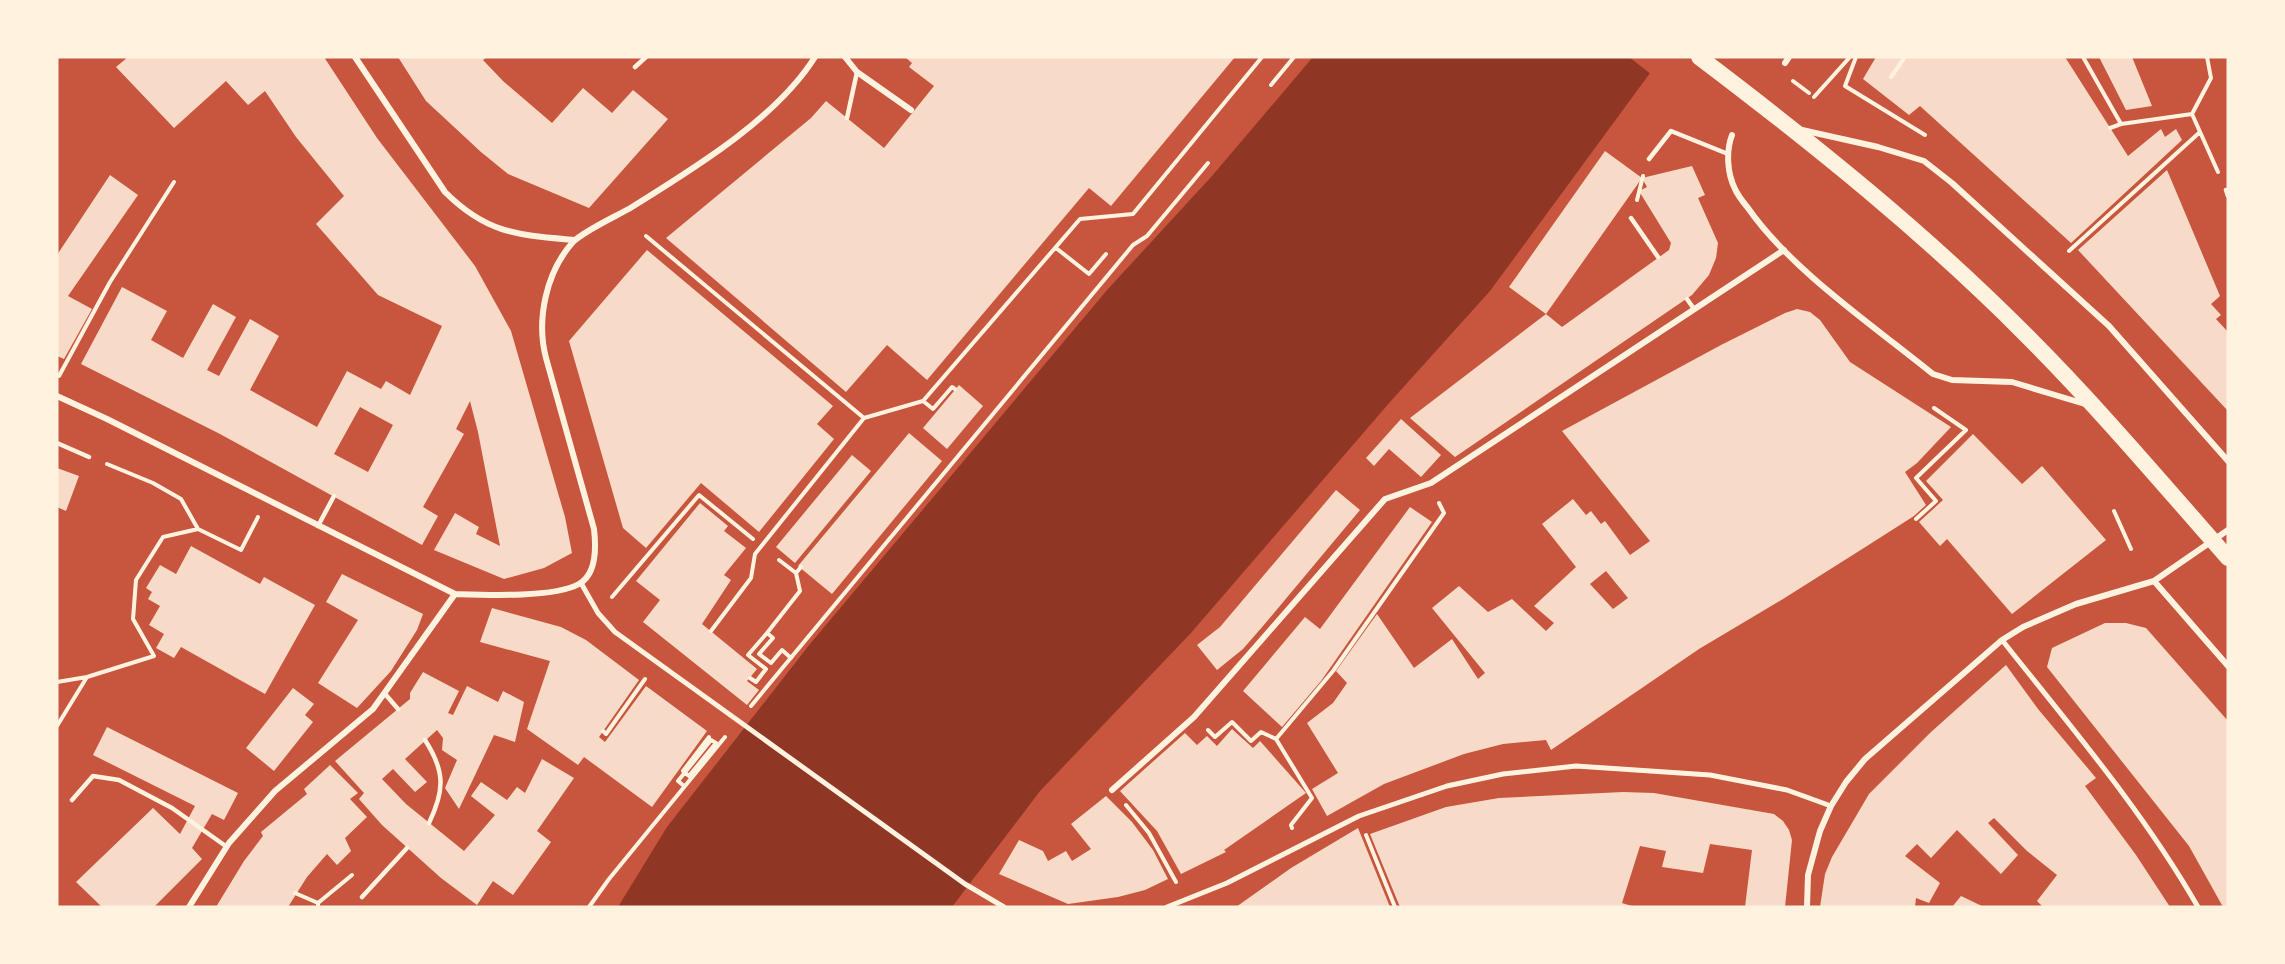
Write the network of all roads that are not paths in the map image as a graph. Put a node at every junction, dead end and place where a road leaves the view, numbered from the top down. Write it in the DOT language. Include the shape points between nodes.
graph roads {
  1 [pos="355,57"];
  2 [pos="646,57"];
  3 [pos="845,57"];
  4 [pos="1699,57"];
  5 [pos="813,58"];
  6 [pos="635,67"];
  7 [pos="857,72"];
  8 [pos="911,110"];
  9 [pos="848,118"];
  10 [pos="1789,126"];
  11 [pos="1732,135"];
  12 [pos="1728,154"];
  13 [pos="1649,159"];
  14 [pos="2226,190"];
  15 [pos="2228,196"];
  16 [pos="1631,218"];
  17 [pos="575,240"];
  18 [pos="1784,250"];
  19 [pos="1658,257"];
  20 [pos="1687,299"];
  21 [pos="1694,309"];
  22 [pos="57,396"];
  23 [pos="2097,408"];
  24 [pos="57,443"];
  25 [pos="89,457"];
  26 [pos="2228,461"];
  27 [pos="334,496"];
  28 [pos="318,526"];
  29 [pos="2228,530"];
  30 [pos="2228,558"];
  31 [pos="2154,581"];
  32 [pos="581,583"];
  33 [pos="455,594"];
  34 [pos="2002,640"];
  35 [pos="2228,666"];
  36 [pos="386,695"];
  37 [pos="398,709"];
  38 [pos="425,740"];
  39 [pos="1113,790"];
  40 [pos="72,800"];
  41 [pos="1831,806"];
  42 [pos="429,823"];
  43 [pos="227,847"];
  44 [pos="407,848"];
  45 [pos="362,897"];
  46 [pos="189,907"];
  47 [pos="1004,907"];
  48 [pos="1167,907"];
  49 [pos="1807,907"];
  50 [pos="2198,907"];
  1 -- 17 [label="street" via="445,192 463,210 504,230"];
  2 -- 6 [label="lane"];
  3 -- 7 [label="street"];
  4 -- 10 [label="highway"];
  5 -- 17 [label="street" via="778,101 733,140"];
  7 -- 8 [label="street"];
  7 -- 9 [label="lane"];
  10 -- 23 [label="highway" via="1873,193 1954,266"];
  10 -- 26 [label="street" via="1924,161 2109,326"];
  11 -- 12 [label="street"];
  12 -- 13 [label="lane" via="1671,130"];
  12 -- 18 [label="street" via="1735,189 1759,224"];
  14 -- 15 [label="lane"];
  16 -- 19 [label="lane"];
  17 -- 32 [label="street" via="555,270 541,329 594,529 596,551"];
  18 -- 21 [label="street"];
  18 -- 23 [label="street" via="1933,374 1952,380 2012,382"];
  20 -- 21 [label="lane"];
  21 -- 39 [label="street" via="1431,483 1385,499 1194,717"];
  22 -- 28 [label="street"];
  23 -- 30 [label="highway"];
  24 -- 25 [label="lane"];
  27 -- 28 [label="lane"];
  28 -- 33 [label="street"];
  29 -- 31 [label="street"];
  31 -- 34 [label="street" via="2076,604"];
  31 -- 35 [label="street"];
  32 -- 33 [label="street" via="559,590 502,596"];
  32 -- 47 [label="street" via="598,613 615,632 965,884"];
  33 -- 36 [label="street"];
  34 -- 41 [label="street" via="1865,759"];
  34 -- 50 [label="street" via="2134,806"];
  36 -- 37 [label="lane"];
  36 -- 43 [label="street" via="275,791"];
  38 -- 42 [label="lane" via="437,759 441,782 439,802"];
  40 -- 43 [label="lane" via="93,776 119,780 172,808"];
  41 -- 48 [label="street" via="1787,790 1710,775 1576,766 1503,774 1447,786 1359,816 1227,883"];
  41 -- 49 [label="street" via="1808,874"];
  43 -- 46 [label="street"];
  44 -- 45 [label="lane"];
}
